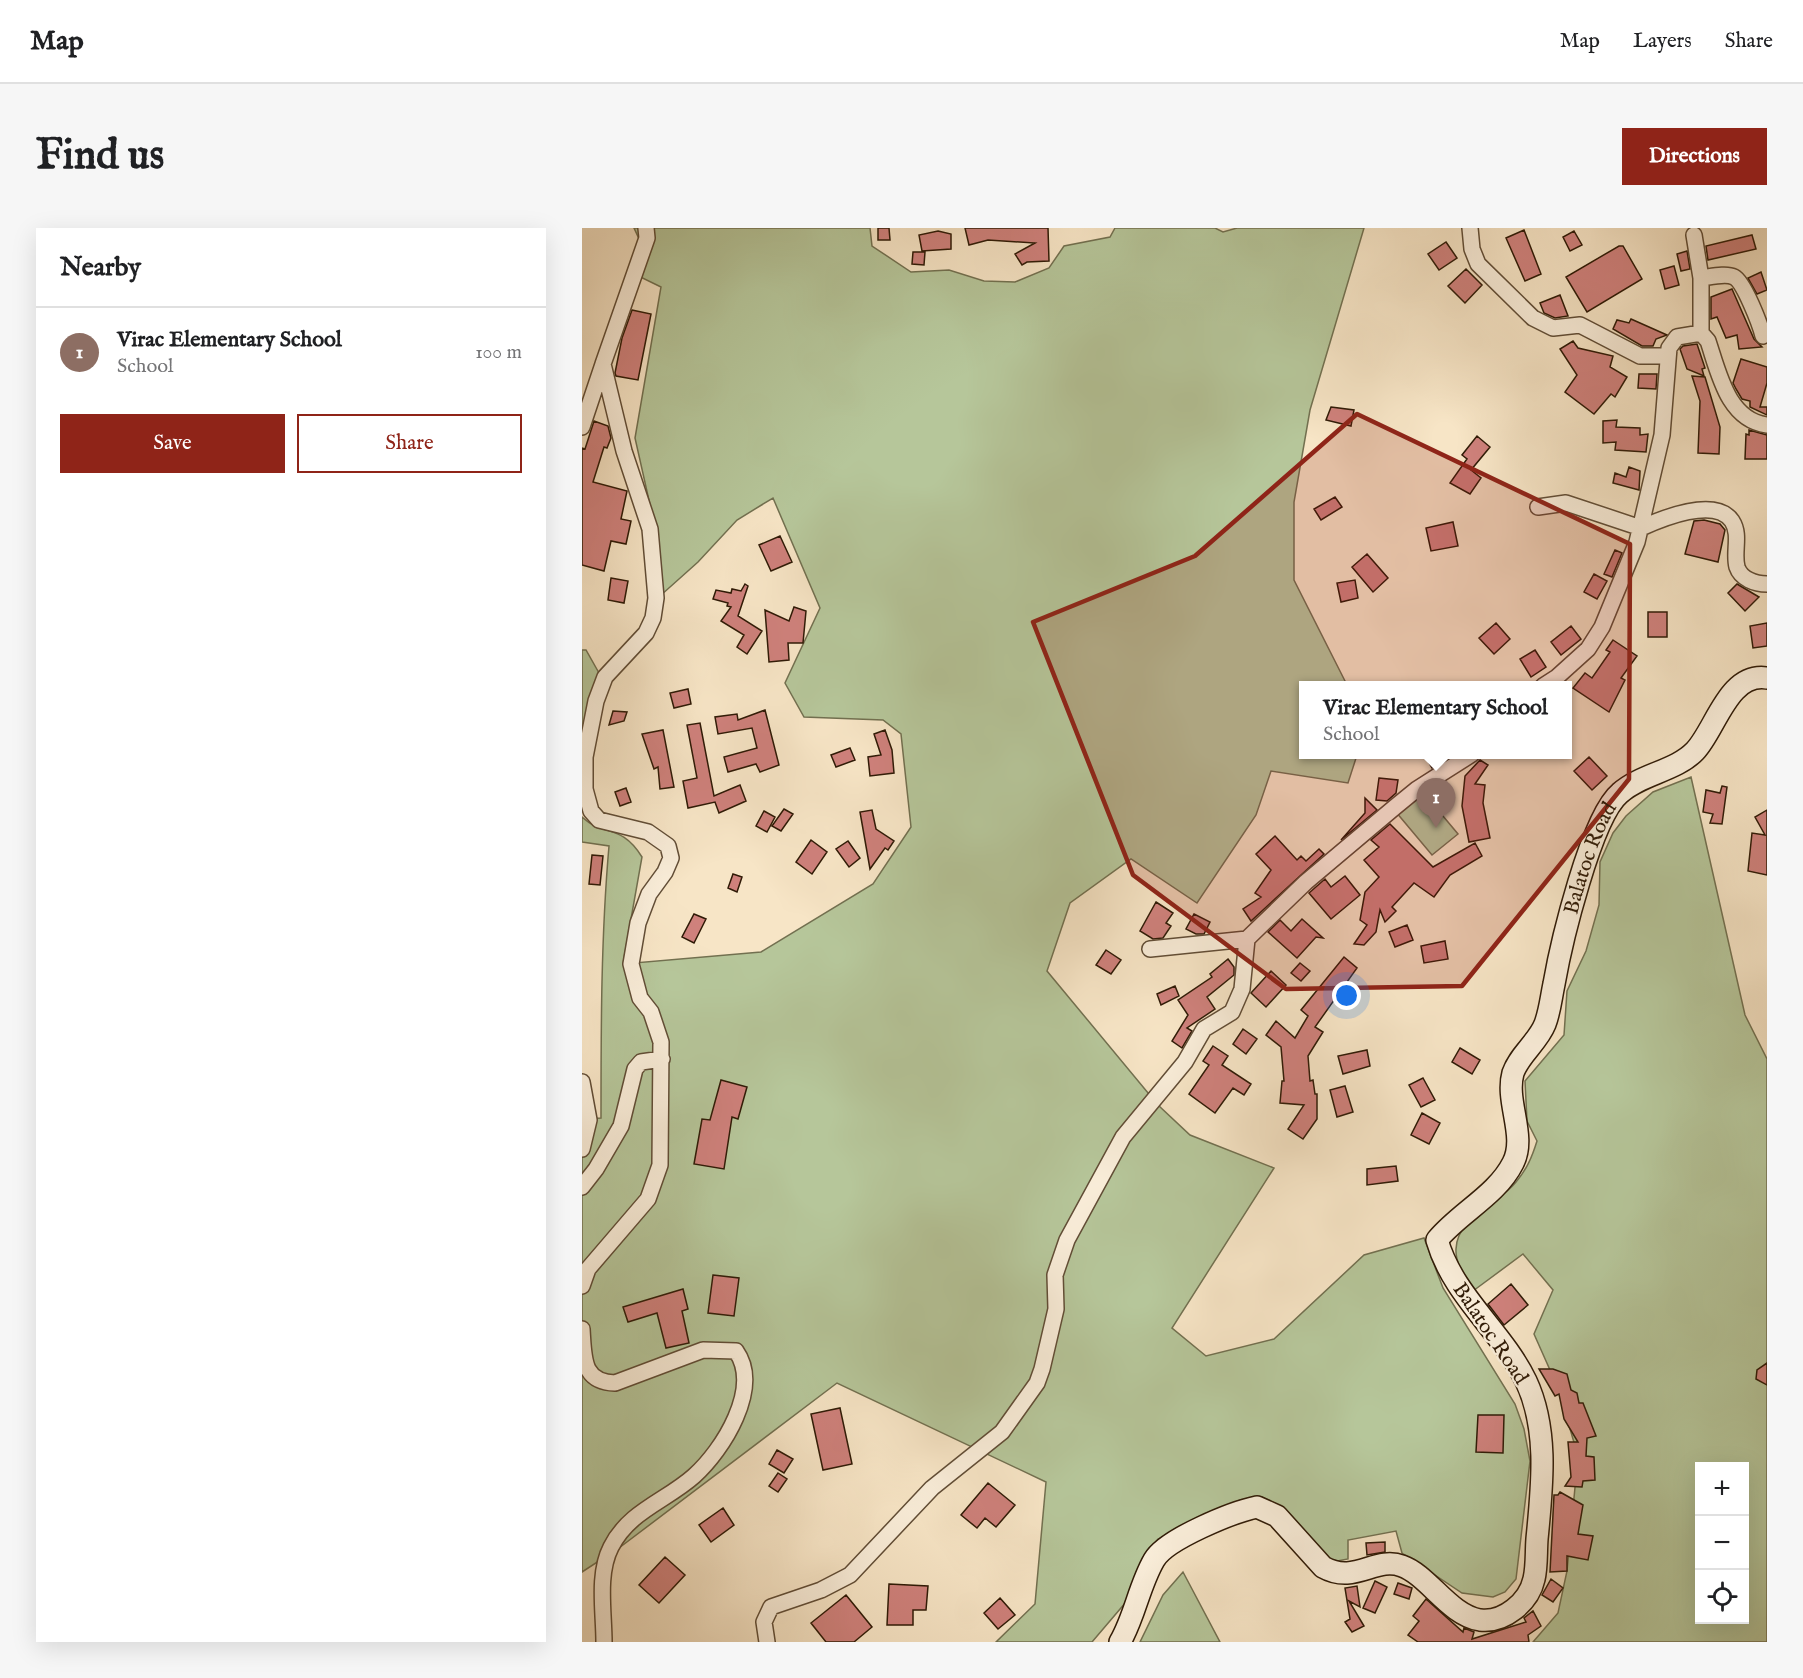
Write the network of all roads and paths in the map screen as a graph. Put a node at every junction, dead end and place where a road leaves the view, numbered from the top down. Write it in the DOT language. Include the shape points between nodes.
graph roads {
  1 [pos="646,228"];
  2 [pos="1470,228"];
  3 [pos="1694,235"];
  4 [pos="1701,278"];
  5 [pos="1701,333"];
  6 [pos="1763,336"];
  7 [pos="1668,356"];
  8 [pos="603,364"];
  9 [pos="1767,425"];
  10 [pos="582,427"];
  11 [pos="1538,507"];
  12 [pos="1641,528"];
  13 [pos="1767,584"];
  14 [pos="1767,678"];
  15 [pos="1551,681"];
  16 [pos="1464,759"];
  17 [pos="1247,939"];
  18 [pos="1150,949"];
  19 [pos="662,1059"];
  20 [pos="582,1082"];
  21 [pos="582,1149"];
  22 [pos="582,1187"];
  23 [pos="582,1286"];
  24 [pos="582,1329"];
  25 [pos="604,1642"];
  26 [pos="767,1642"];
  27 [pos="1120,1642"];
  1 -- 8 [label="street" via="647,238"];
  2 -- 7 [label="street" via="1478,264 1533,318 1553,328 1580,325 1640,356"];
  3 -- 4 [label="street"];
  4 -- 5 [label="street"];
  4 -- 6 [label="street" via="1727,276 1737,280"];
  5 -- 7 [label="street" via="1677,337"];
  5 -- 9 [label="street" via="1708,341 1732,404 1745,418"];
  7 -- 12 [label="street" via="1662,435"];
  8 -- 10 [label="street"];
  8 -- 19 [label="street" via="624,451 650,529 656,598 646,633 605,677 596,701 585,757 585,789 591,812 599,820 648,832 668,846 670,858 665,872 649,894 638,923 631,964 636,990 651,1012 661,1042"];
  11 -- 12 [label="street" via="1566,503"];
  12 -- 13 [label="street" via="1673,514 1696,510 1725,515 1737,536 1739,571 1750,581"];
  12 -- 15 [label="street" via="1602,627 1588,649"];
  14 -- 27 [label="main road, Balatoc Road" via="1757,677 1743,684 1724,704 1693,753 1620,792 1610,805 1588,853 1545,1024 1514,1072 1511,1090 1517,1151 1513,1163 1501,1180 1437,1240 1443,1261 1520,1369 1538,1419 1543,1470 1534,1579 1525,1597 1504,1616 1479,1620 1401,1566 1342,1575 1332,1572 1277,1516 1257,1507 1160,1552"];
  16 -- 17 [label="street" via="1380,819"];
  17 -- 18 [label="street"];
  17 -- 26 [label="street" via="1242,989 1233,1012 1204,1029 1185,1062 1123,1137 1067,1240 1054,1275 1056,1308 1037,1383 1002,1432 932,1488 850,1575 821,1590 771,1607 764,1622"];
  19 -- 22 [label="street" via="641,1062 636,1069 621,1126"];
  19 -- 23 [label="street" via="660,1165 654,1185 638,1213 588,1269"];
  20 -- 21 [label="street" via="590,1120"];
  24 -- 25 [label="street" via="584,1367 601,1383 615,1383 703,1350 719,1349 736,1351 746,1377 738,1414 702,1468 633,1516 611,1547 604,1566"];
}
